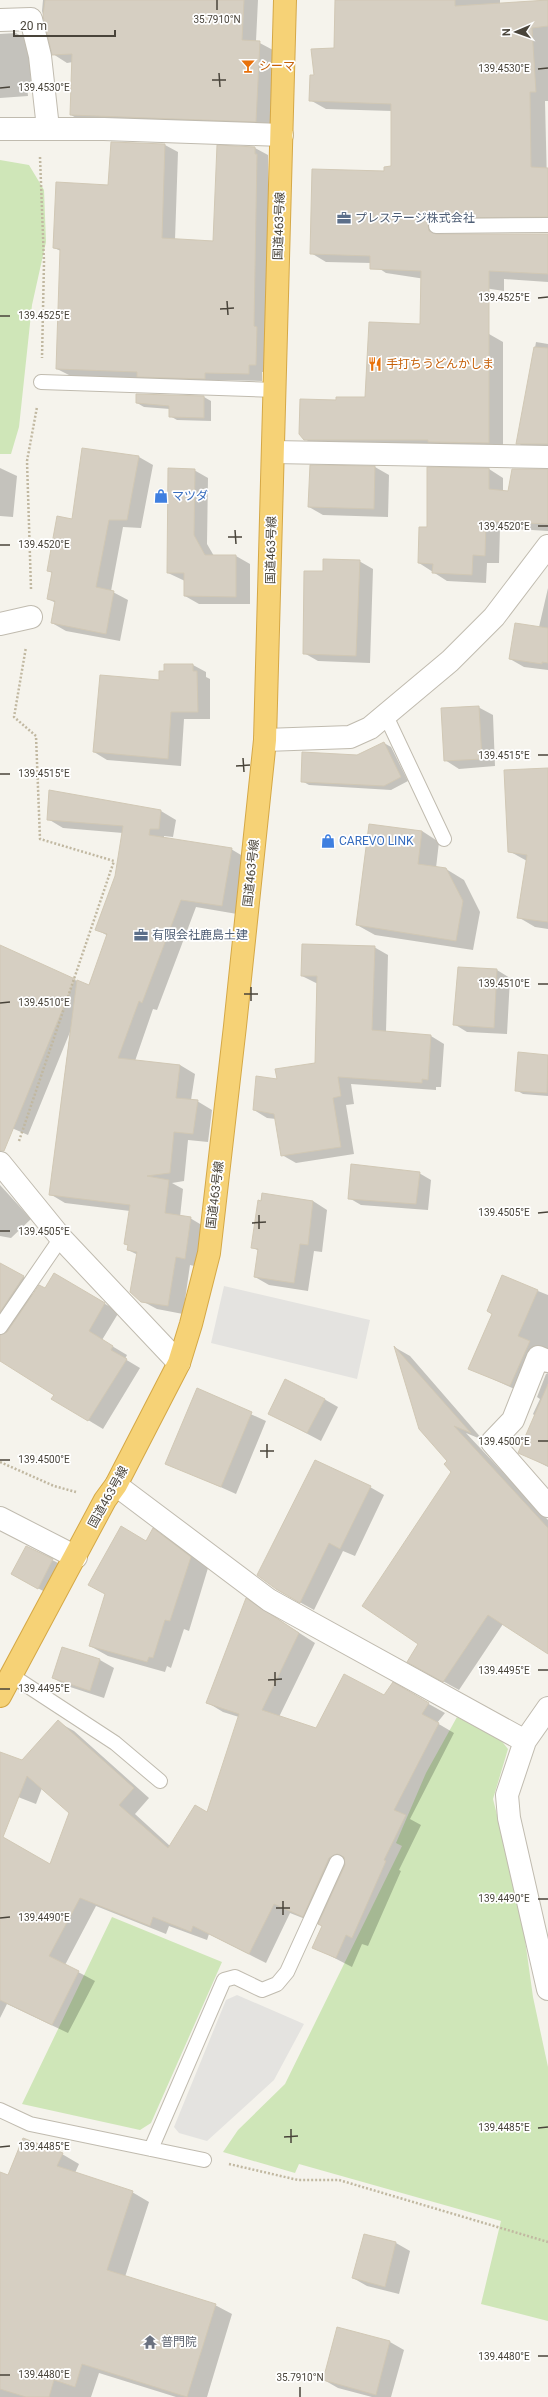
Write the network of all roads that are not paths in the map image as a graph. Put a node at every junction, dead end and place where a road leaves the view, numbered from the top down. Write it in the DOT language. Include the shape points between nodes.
graph roads {
  1 [pos="285,0"];
  2 [pos="0,20"];
  3 [pos="0,128"];
  4 [pos="43,129"];
  5 [pos="282,135"];
  6 [pos="548,225"];
  7 [pos="436,226"];
  8 [pos="41,382"];
  9 [pos="274,390"];
  10 [pos="273,452"];
  11 [pos="548,457"];
  12 [pos="548,546"];
  13 [pos="31,617"];
  14 [pos="0,624"];
  15 [pos="386,716"];
  16 [pos="265,740"];
  17 [pos="444,839"];
  18 [pos="4,1168"];
  19 [pos="61,1238"];
  20 [pos="0,1327"];
  21 [pos="548,1361"];
  22 [pos="179,1363"];
  23 [pos="111,1492"];
  24 [pos="548,1506"];
  25 [pos="0,1518"];
  26 [pos="76,1557"];
  27 [pos="11,1675"];
  28 [pos="0,1696"];
  29 [pos="548,1708"];
  30 [pos="525,1741"];
  31 [pos="160,1781"];
  32 [pos="337,1862"];
  33 [pos="548,1989"];
  34 [pos="0,2110"];
  35 [pos="151,2149"];
  36 [pos="204,2160"];
  1 -- 5 [label="highway, 国道463号線"];
  2 -- 4 [label="street" via="31,19 40,56"];
  3 -- 4 [label="street"];
  4 -- 5 [label="street"];
  5 -- 9 [label="highway, 国道463号線"];
  6 -- 7 [label="lane"];
  8 -- 9 [label="lane"];
  9 -- 10 [label="highway, 国道463号線"];
  10 -- 11 [label="street"];
  10 -- 16 [label="highway, 国道463号線"];
  12 -- 15 [label="street" via="494,617 450,661"];
  13 -- 14 [label="street"];
  15 -- 16 [label="street" via="370,728 350,737"];
  15 -- 17 [label="lane"];
  16 -- 22 [label="highway, 国道463号線" via="209,1253"];
  18 -- 19 [label="street"];
  19 -- 20 [label="lane"];
  19 -- 22 [label="street"];
  21 -- 24 [label="street" via="538,1357 513,1420 492,1442"];
  22 -- 23 [label="highway, 国道463号線"];
  23 -- 26 [label="highway, 国道463号線"];
  23 -- 30 [label="street" via="269,1600"];
  25 -- 26 [label="street"];
  26 -- 27 [label="highway, 国道463号線"];
  27 -- 28 [label="highway, 国道463号線"];
  27 -- 31 [label="lane" via="115,1743"];
  29 -- 30 [label="street"];
  30 -- 33 [label="street" via="507,1795 509,1818"];
  32 -- 35 [label="lane" via="287,1972 277,1984 262,1990 235,1977 224,1980"];
  34 -- 35 [label="lane" via="30,2124"];
  35 -- 36 [label="lane"];
}
